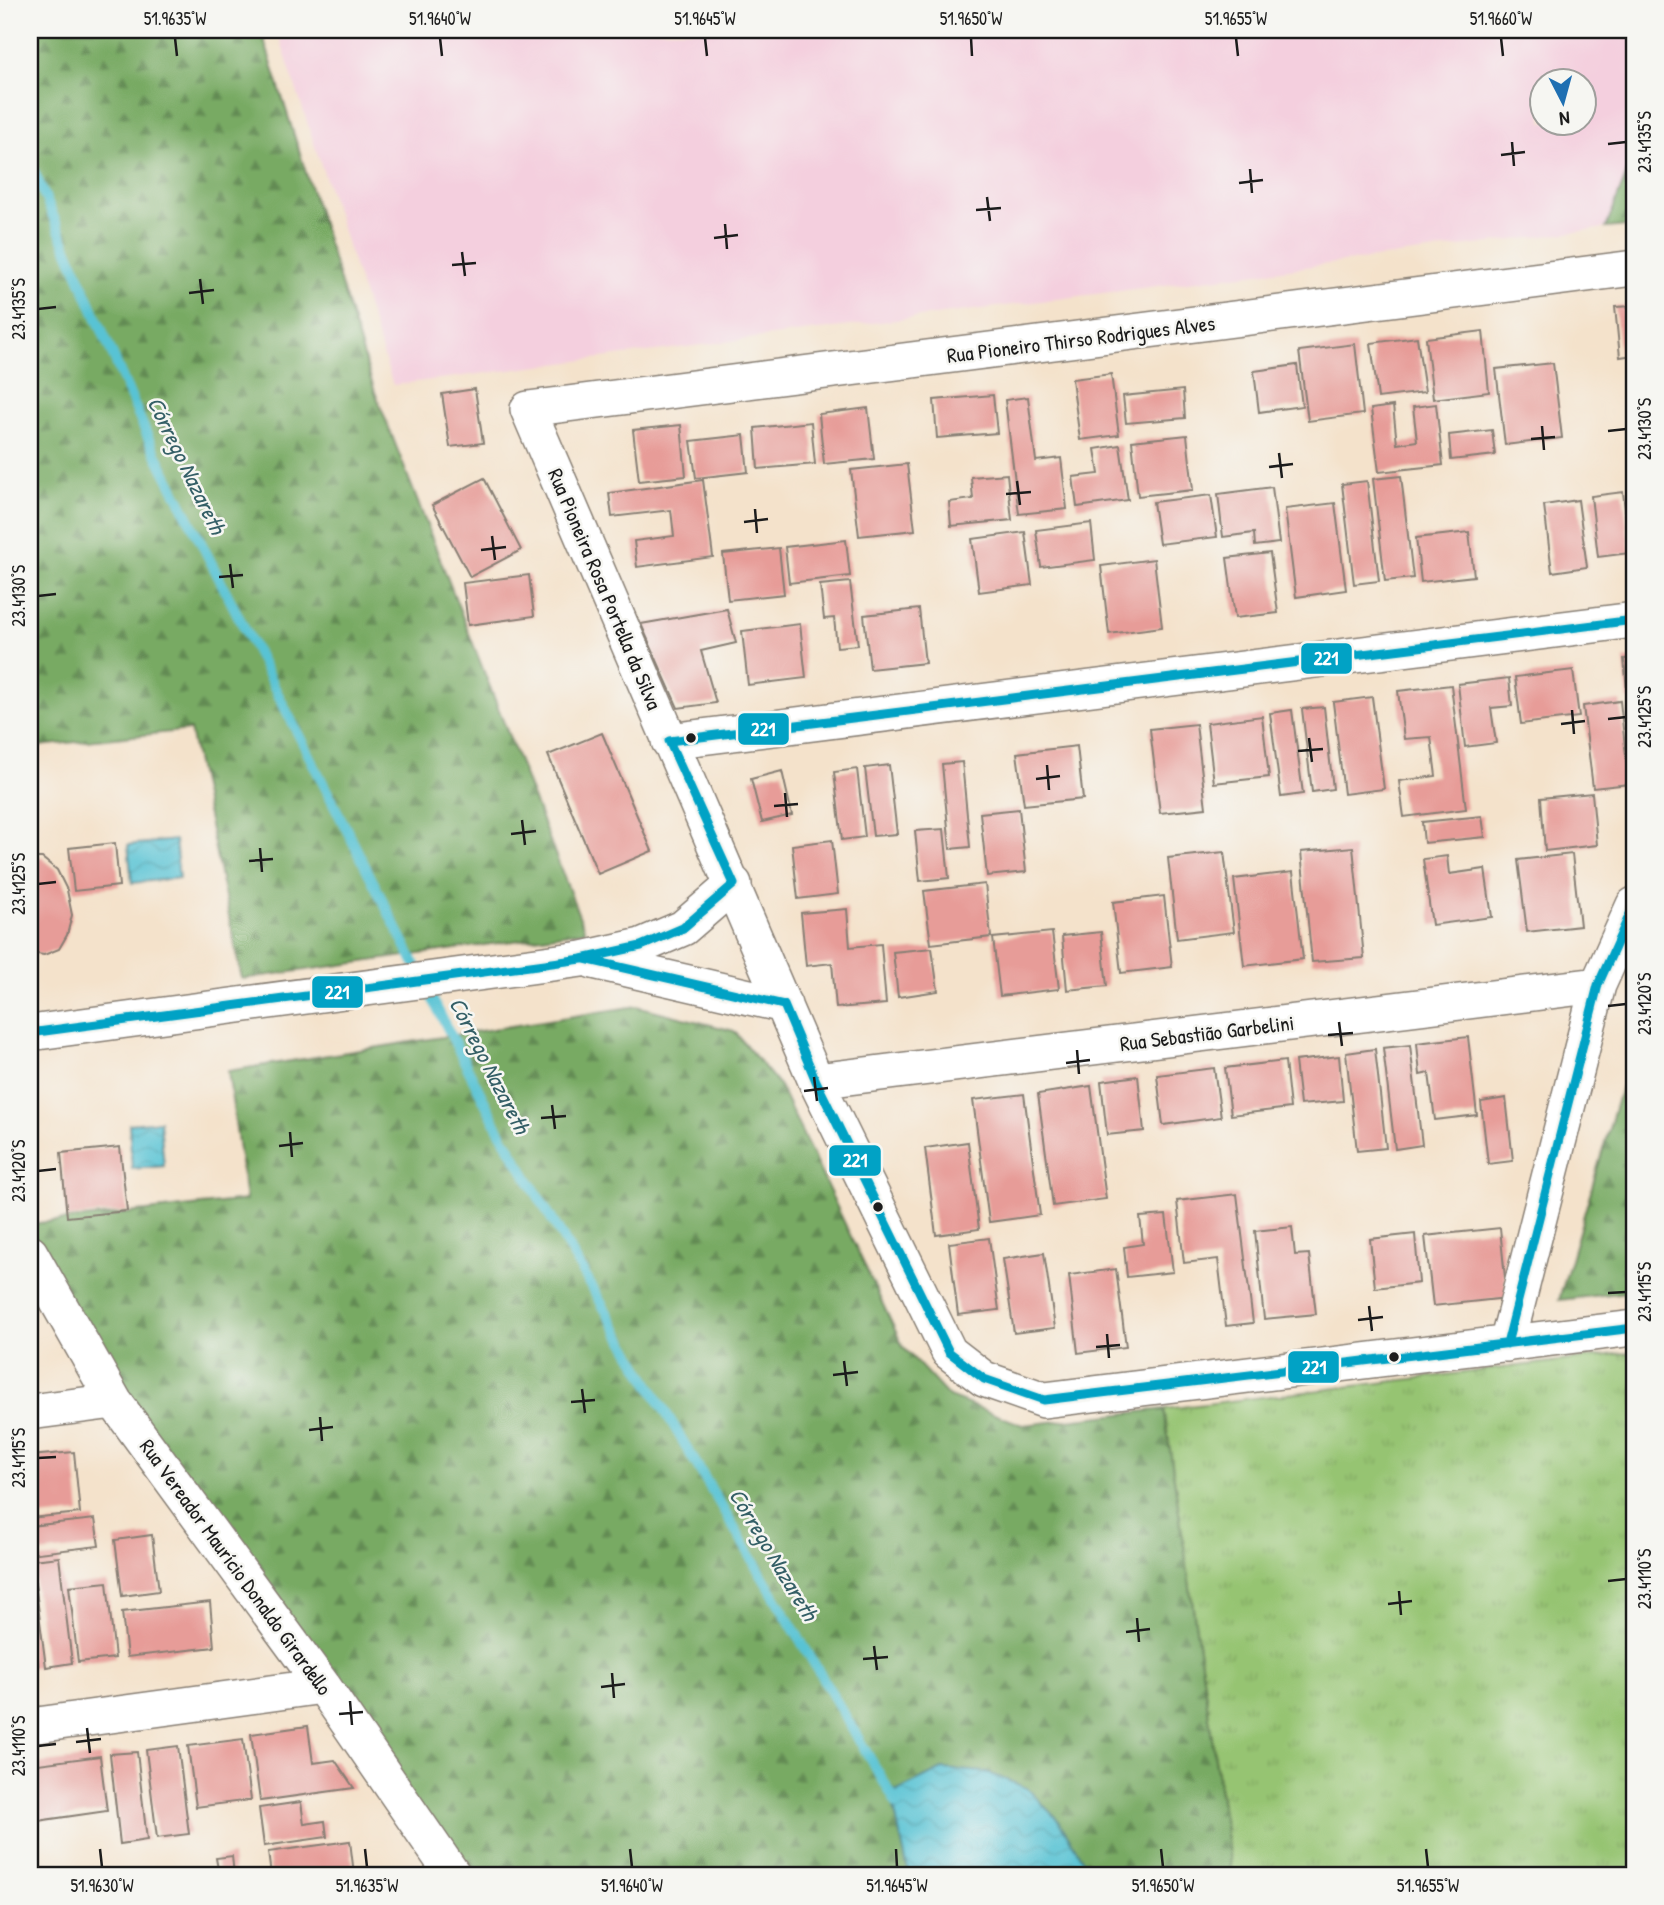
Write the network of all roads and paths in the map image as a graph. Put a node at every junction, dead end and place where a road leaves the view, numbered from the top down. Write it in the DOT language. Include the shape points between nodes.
graph roads {
  1 [pos="1634,268"];
  2 [pos="528,409"];
  3 [pos="1634,620"];
  4 [pos="669,741"];
  5 [pos="734,884"];
  6 [pos="1634,905"];
  7 [pos="582,959"];
  8 [pos="1598,985"];
  9 [pos="783,1005"];
  10 [pos="30,1033"];
  11 [pos="817,1081"];
  12 [pos="30,1253"];
  13 [pos="1634,1328"];
  14 [pos="1507,1344"];
  15 [pos="114,1401"];
  16 [pos="30,1412"];
  17 [pos="323,1686"];
  18 [pos="30,1726"];
  19 [pos="453,1875"];
  1 -- 2 [label="street, Rua Pioneiro Thirso Rodrigues Alves"];
  2 -- 4 [label="street, Rua Pioneira Rosa Portella da Silva"];
  3 -- 4 [label="street"];
  4 -- 5 [label="street, Rua Pioneira Rosa Portella da Silva"];
  5 -- 7 [label="street" via="683,928 641,946"];
  5 -- 9 [label="street, Rua Pioneira Rosa Portella da Silva"];
  6 -- 8 [label="street"];
  7 -- 9 [label="street"];
  7 -- 10 [label="street"];
  8 -- 11 [label="street, Rua Sebastião Garbelini"];
  8 -- 14 [label="street"];
  9 -- 11 [label="street, Rua Pioneira Rosa Portella da Silva"];
  11 -- 14 [label="street, Rua Pioneira Rosa Portella da Silva" via="950,1352 984,1379 1044,1400"];
  12 -- 15 [label="street, Rua Vereador Maurício Donaldo Girardello"];
  13 -- 14 [label="street, Rua Pioneira Rosa Portella da Silva"];
  15 -- 16 [label="street"];
  15 -- 17 [label="street, Rua Vereador Maurício Donaldo Girardello"];
  17 -- 18 [label="street"];
  17 -- 19 [label="street, Rua Vereador Maurício Donaldo Girardello"];
}
